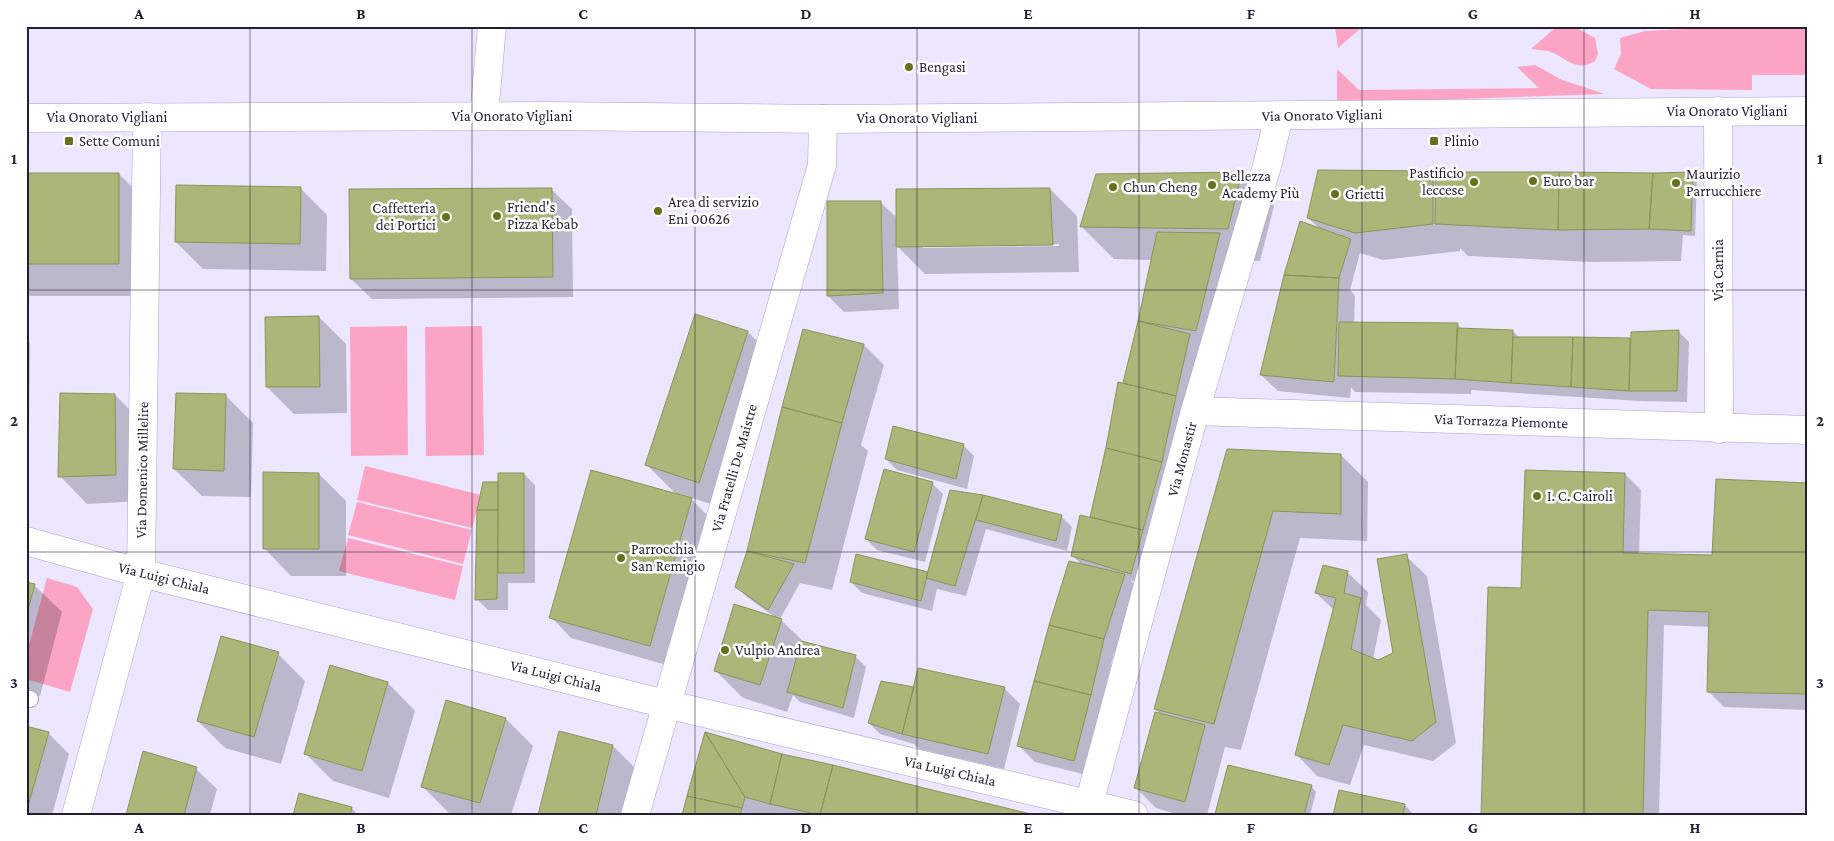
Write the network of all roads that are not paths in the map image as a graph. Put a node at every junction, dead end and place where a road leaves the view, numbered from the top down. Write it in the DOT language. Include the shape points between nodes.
graph roads {
  1 [pos="492,26"];
  2 [pos="1808,110"];
  3 [pos="1718,111"];
  4 [pos="484,116"];
  5 [pos="1278,116"];
  6 [pos="147,117"];
  7 [pos="26,118"];
  8 [pos="823,119"];
  9 [pos="1195,411"];
  10 [pos="1719,429"];
  11 [pos="1808,430"];
  12 [pos="26,541"];
  13 [pos="141,573"];
  14 [pos="666,704"];
  15 [pos="1087,809"];
  16 [pos="76,815"];
  17 [pos="635,815"];
  18 [pos="1134,815"];
  1 -- 4 [label="street"];
  2 -- 3 [label="street, Via Onorato Vigliani"];
  3 -- 5 [label="street, Via Onorato Vigliani"];
  3 -- 10 [label="street, Via Carnia"];
  4 -- 6 [label="street, Via Onorato Vigliani"];
  4 -- 8 [label="street, Via Onorato Vigliani"];
  5 -- 8 [label="street, Via Onorato Vigliani"];
  5 -- 9 [label="street, Via Monastir" via="1267,166"];
  6 -- 7 [label="street, Via Onorato Vigliani"];
  6 -- 13 [label="street, Via Domenico Millelire"];
  8 -- 14 [label="street, Via Fratelli De Maistre" via="822,165"];
  9 -- 10 [label="street, Via Torrazza Piemonte"];
  9 -- 15 [label="street, Via Monastir"];
  10 -- 11 [label="street, Via Torrazza Piemonte"];
  12 -- 13 [label="street, Via Luigi Chiala"];
  13 -- 14 [label="street, Via Luigi Chiala"];
  13 -- 16 [label="street, Via Domenico Millelire"];
  14 -- 15 [label="street, Via Luigi Chiala"];
  14 -- 17 [label="street, Via Fratelli De Maistre"];
  15 -- 18 [label="street"];
}
